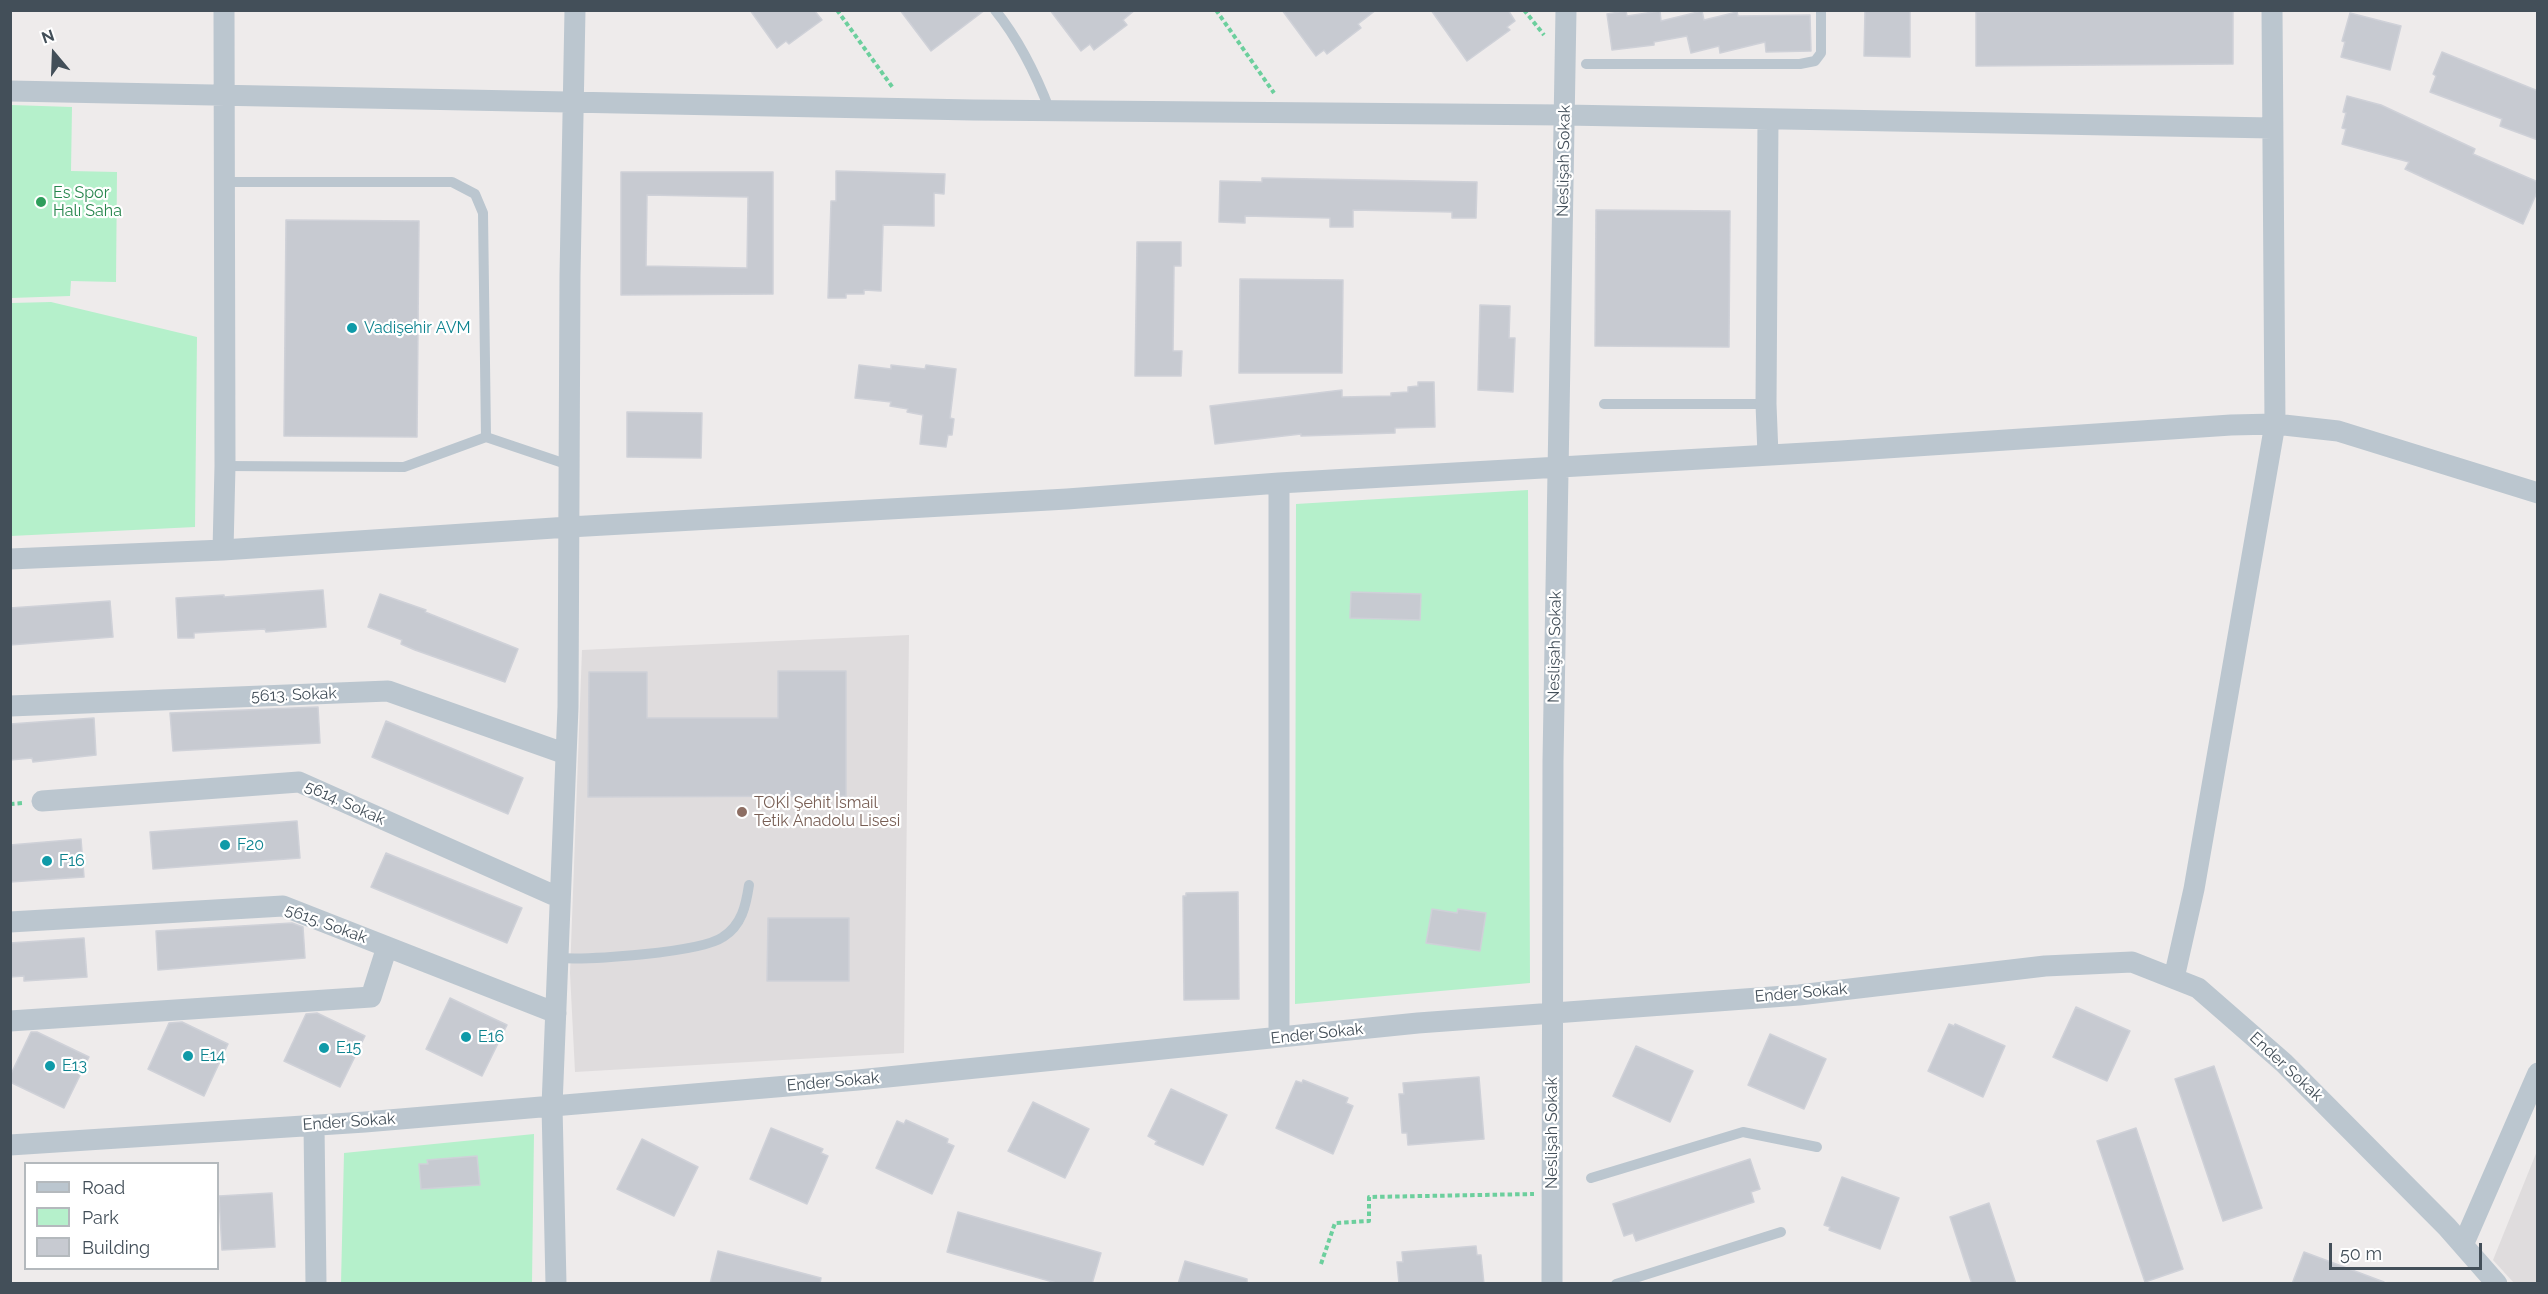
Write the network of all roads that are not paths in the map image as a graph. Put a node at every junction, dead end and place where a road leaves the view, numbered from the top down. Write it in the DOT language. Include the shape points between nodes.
graph roads {
  1 [pos="224,10"];
  2 [pos="575,10"];
  3 [pos="994,10"];
  4 [pos="1566,10"];
  5 [pos="1821,10"];
  6 [pos="2272,10"];
  7 [pos="1586,64"];
  8 [pos="10,91"];
  9 [pos="225,95"];
  10 [pos="574,101"];
  11 [pos="1050,111"];
  12 [pos="1564,115"];
  13 [pos="1768,118"];
  14 [pos="2272,128"];
  15 [pos="225,182"];
  16 [pos="1604,404"];
  17 [pos="1766,404"];
  18 [pos="2275,424"];
  19 [pos="486,437"];
  20 [pos="1768,455"];
  21 [pos="569,465"];
  22 [pos="225,466"];
  23 [pos="1559,468"];
  24 [pos="1280,483"];
  25 [pos="2538,493"];
  26 [pos="569,527"];
  27 [pos="223,550"];
  28 [pos="10,559"];
  29 [pos="10,706"];
  30 [pos="566,754"];
  31 [pos="42,801"];
  32 [pos="749,885"];
  33 [pos="560,898"];
  34 [pos="10,922"];
  35 [pos="387,947"];
  36 [pos="558,958"];
  37 [pos="2174,978"];
  38 [pos="1552,1012"];
  39 [pos="556,1013"];
  40 [pos="10,1021"];
  41 [pos="1279,1037"];
  42 [pos="2538,1074"];
  43 [pos="552,1106"];
  44 [pos="314,1125"];
  45 [pos="10,1145"];
  46 [pos="1818,1147"];
  47 [pos="1591,1178"];
  48 [pos="1781,1232"];
  49 [pos="2463,1245"];
  50 [pos="316,1284"];
  51 [pos="556,1284"];
  52 [pos="1552,1284"];
  53 [pos="1616,1284"];
  54 [pos="2497,1284"];
  1 -- 9 [label="street"];
  2 -- 10 [label="street"];
  3 -- 11 [label="lane" via="1011,29 1035,72"];
  4 -- 12 [label="street, Neslişah Sokak"];
  5 -- 7 [label="lane" via="1821,53 1815,61"];
  6 -- 14 [label="street"];
  8 -- 9 [label="street"];
  9 -- 10 [label="street"];
  9 -- 15 [label="street"];
  10 -- 11 [label="street"];
  10 -- 21 [label="street"];
  11 -- 12 [label="street"];
  12 -- 13 [label="street"];
  12 -- 23 [label="street, Neslişah Sokak"];
  13 -- 14 [label="street"];
  13 -- 17 [label="street"];
  14 -- 18 [label="street"];
  15 -- 19 [label="lane" via="452,182 474,194 483,213"];
  15 -- 22 [label="street"];
  16 -- 17 [label="lane"];
  17 -- 20 [label="street"];
  18 -- 20 [label="street"];
  18 -- 25 [label="street" via="2338,431"];
  18 -- 37 [label="street" via="2194,889"];
  19 -- 21 [label="lane"];
  19 -- 22 [label="lane" via="404,467"];
  20 -- 23 [label="street"];
  21 -- 26 [label="street"];
  22 -- 27 [label="street"];
  23 -- 24 [label="street"];
  23 -- 38 [label="street, Neslişah Sokak"];
  24 -- 26 [label="street"];
  24 -- 41 [label="street"];
  26 -- 27 [label="street"];
  26 -- 30 [label="street"];
  27 -- 28 [label="street"];
  29 -- 30 [label="street, 5613. Sokak" via="388,691"];
  30 -- 33 [label="street"];
  31 -- 33 [label="street, 5614. Sokak" via="299,782"];
  32 -- 36 [label="lane" via="744,915 723,937 682,949 584,960"];
  33 -- 36 [label="street"];
  34 -- 35 [label="street, 5615. Sokak" via="283,906"];
  35 -- 39 [label="street, 5615. Sokak"];
  35 -- 40 [label="street" via="371,997"];
  36 -- 39 [label="street"];
  37 -- 38 [label="street, Ender Sokak" via="2132,962 2056,966 1798,994"];
  37 -- 49 [label="street, Ender Sokak" via="2198,988 2284,1063"];
  38 -- 41 [label="street, Ender Sokak"];
  38 -- 52 [label="street, Neslişah Sokak"];
  39 -- 43 [label="street"];
  41 -- 43 [label="street, Ender Sokak" via="858,1080"];
  42 -- 49 [label="street"];
  43 -- 44 [label="street, Ender Sokak"];
  43 -- 51 [label="street"];
  44 -- 45 [label="street, Ender Sokak"];
  44 -- 50 [label="street"];
  46 -- 47 [label="lane" via="1743,1132"];
  48 -- 53 [label="lane"];
  49 -- 54 [label="street, Ender Sokak"];
}
